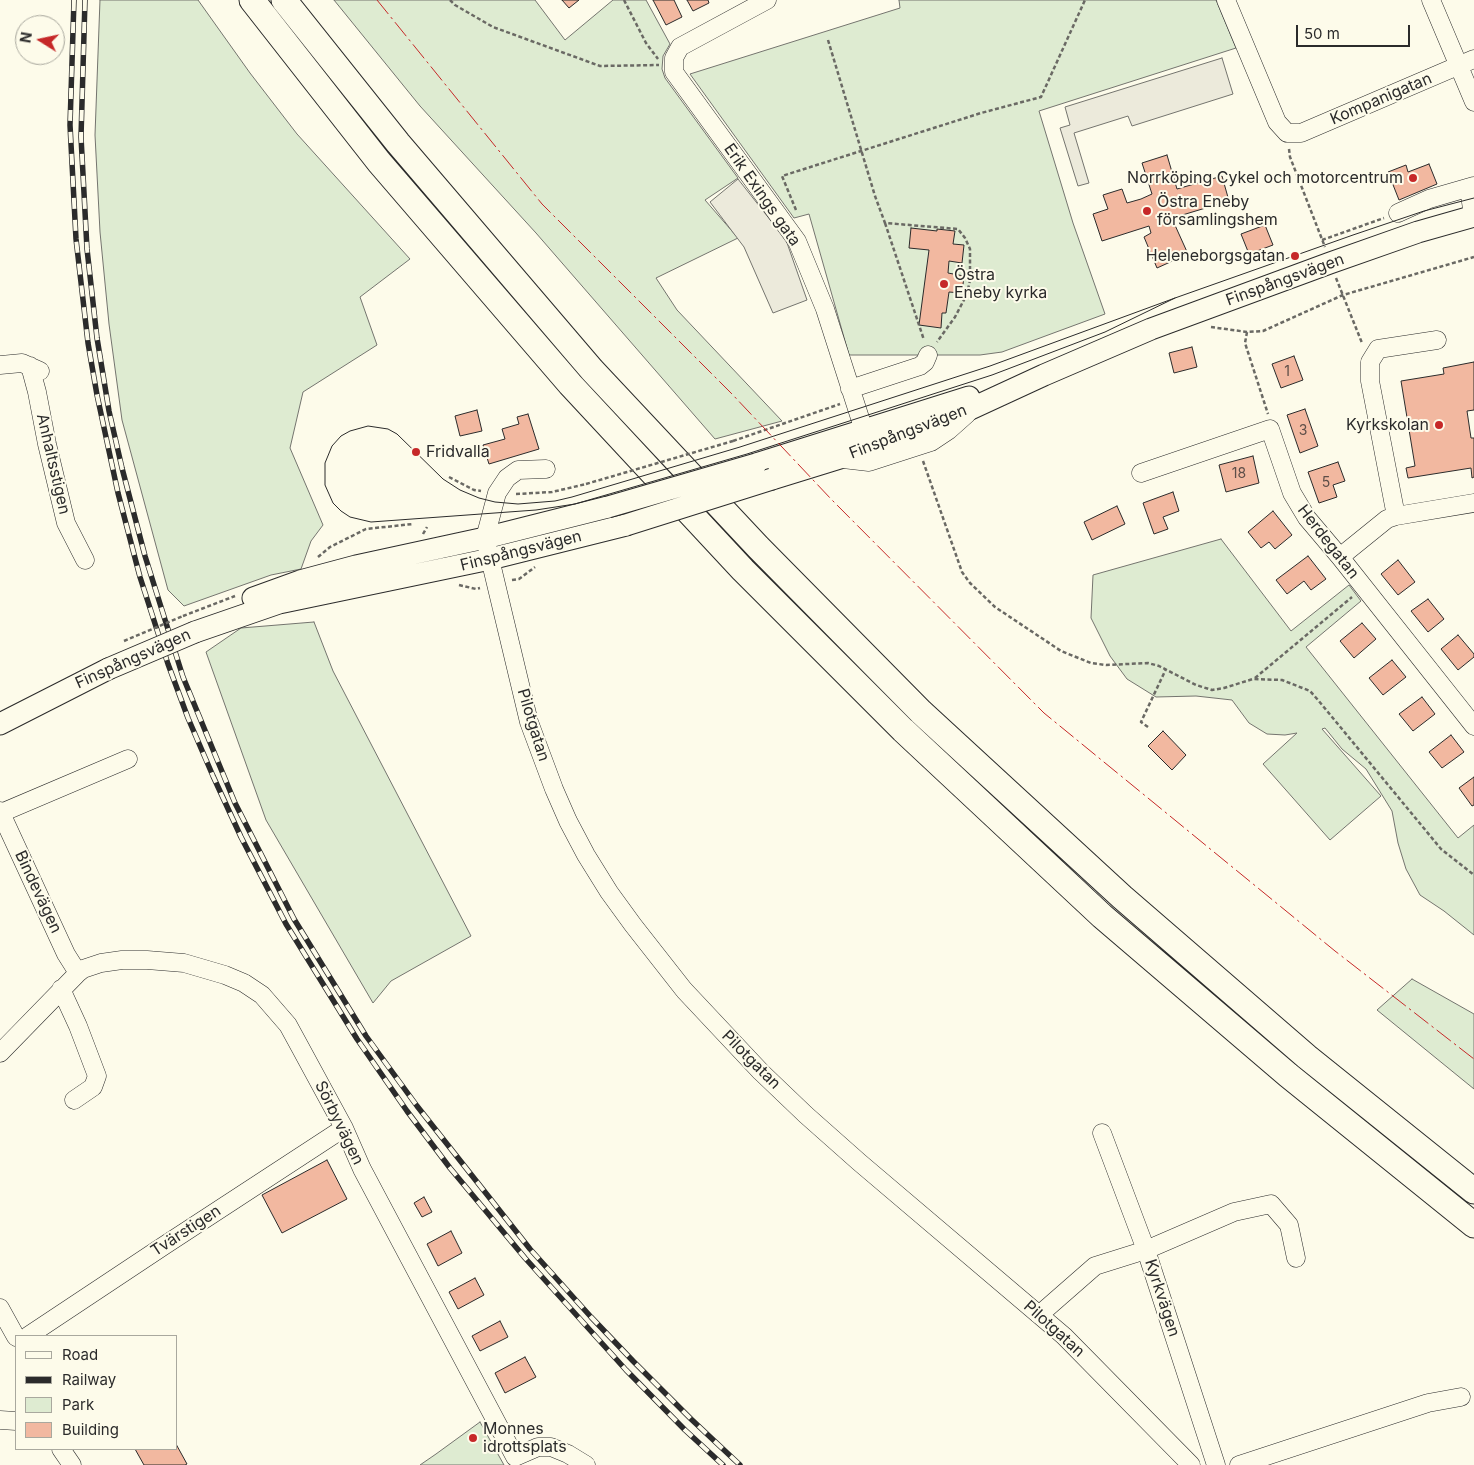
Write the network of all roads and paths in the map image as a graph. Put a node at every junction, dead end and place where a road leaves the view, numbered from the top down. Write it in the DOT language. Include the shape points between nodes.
graph roads {
  1 [pos="252,0"];
  2 [pos="284,0"];
  3 [pos="450,0"];
  4 [pos="624,0"];
  5 [pos="767,0"];
  6 [pos="1084,0"];
  7 [pos="1226,0"];
  8 [pos="1431,0"];
  9 [pos="828,40"];
  10 [pos="1467,62"];
  11 [pos="673,65"];
  12 [pos="1474,102"];
  13 [pos="1287,133"];
  14 [pos="862,152"];
  15 [pos="1471,187"];
  16 [pos="1398,213"];
  17 [pos="1474,216"];
  18 [pos="885,223"];
  19 [pos="797,241"];
  20 [pos="1474,257"];
  21 [pos="1343,295"];
  22 [pos="1206,326"];
  23 [pos="1247,332"];
  24 [pos="1437,340"];
  25 [pos="928,355"];
  26 [pos="1370,362"];
  27 [pos="0,365"];
  28 [pos="1044,375"];
  29 [pos="852,394"];
  30 [pos="972,409"];
  31 [pos="1270,429"];
  32 [pos="866,440"];
  33 [pos="929,457"];
  34 [pos="838,458"];
  35 [pos="922,459"];
  36 [pos="915,462"];
  37 [pos="546,469"];
  38 [pos="1141,474"];
  39 [pos="586,484"];
  40 [pos="1474,503"];
  41 [pos="1396,516"];
  42 [pos="413,524"];
  43 [pos="485,538"];
  44 [pos="1340,557"];
  45 [pos="490,559"];
  46 [pos="85,560"];
  47 [pos="314,560"];
  48 [pos="1364,588"];
  49 [pos="191,627"];
  50 [pos="105,664"];
  51 [pos="1166,669"];
  52 [pos="1253,679"];
  53 [pos="0,709"];
  54 [pos="0,724"];
  55 [pos="1474,726"];
  56 [pos="1148,727"];
  57 [pos="128,759"];
  58 [pos="1,812"];
  59 [pos="1474,875"];
  60 [pos="78,973"];
  61 [pos="61,989"];
  62 [pos="0,1052"];
  63 [pos="74,1100"];
  64 [pos="344,1128"];
  65 [pos="1102,1133"];
  66 [pos="1474,1191"];
  67 [pos="1474,1226"];
  68 [pos="1146,1250"];
  69 [pos="1296,1258"];
  70 [pos="0,1308"];
  71 [pos="1039,1315"];
  72 [pos="15,1335"];
  73 [pos="30,1335"];
  74 [pos="1461,1396"];
  75 [pos="0,1420"];
  76 [pos="15,1421"];
  77 [pos="62,1450"];
  78 [pos="72,1465"];
  79 [pos="586,1465"];
  80 [pos="1191,1465"];
  81 [pos="1216,1465"];
  82 [pos="1238,1465"];
  1 -- 67 [label="highway" via="379,162 570,384 743,570 903,730 1102,916 1288,1075"];
  2 -- 66 [label="highway" via="398,143 592,370 758,548 921,712 1129,903 1307,1057"];
  3 -- 11 [label="path" via="494,26 600,66"];
  4 -- 11 [label="path" via="646,43 658,58"];
  5 -- 11 [label="street" via="680,47"];
  6 -- 14 [label="path" via="1042,97 981,113"];
  7 -- 13 [label="street" via="1277,122"];
  8 -- 10 [label="street"];
  9 -- 14 [label="path"];
  10 -- 12 [label="street"];
  10 -- 13 [label="street, Kompanigatan" via="1301,133"];
  11 -- 19 [label="street, Erik Exings gata" via="680,82"];
  13 -- 16 [label="path" via="1290,157 1322,240"];
  14 -- 18 [label="path"];
  14 -- 19 [label="path" via="782,176 798,217"];
  15 -- 16 [label="street" via="1429,199"];
  15 -- 17 [label="street"];
  17 -- 28 [label="main road, Finspångsvägen" via="1418,232 1151,329"];
  18 -- 25 [label="path"];
  18 -- 25 [label="path" via="958,229 970,249 967,294"];
  19 -- 29 [label="street, Erik Exings gata" via="825,309"];
  20 -- 21 [label="path"];
  21 -- 23 [label="path" via="1263,331"];
  21 -- 26 [label="path"];
  22 -- 23 [label="path"];
  23 -- 31 [label="path" via="1245,343 1267,408"];
  24 -- 26 [label="street" via="1378,349"];
  25 -- 29 [label="street" via="920,366"];
  26 -- 41 [label="street" via="1370,381"];
  27 -- 46 [label="street, Anhaltsstigen" via="22,363 35,368 47,444 66,523"];
  28 -- 30 [label="main road, Finspångsvägen"];
  28 -- 32 [label="main road, Finspångsvägen"];
  29 -- 32 [label="street, Erik Exings gata"];
  29 -- 39 [label="path, bridge" via="733,440"];
  30 -- 32 [label="main road, Finspångsvägen"];
  30 -- 34 [label="street" via="931,442 870,462"];
  31 -- 38 [label="street"];
  31 -- 44 [label="street, Herdegatan" via="1292,493 1307,518"];
  32 -- 34 [label="main road, Finspångsvägen"];
  32 -- 43 [label="main road, Finspångsvägen, bridge" via="756,464"];
  33 -- 35 [label="path"];
  34 -- 45 [label="main road, Finspångsvägen, bridge" via="626,525"];
  35 -- 36 [label="path"];
  35 -- 51 [label="path" via="962,572 995,607 1080,660 1106,665 1148,663"];
  37 -- 43 [label="street" via="518,470 507,478 498,493"];
  40 -- 41 [label="street"];
  41 -- 44 [label="street" via="1386,519"];
  42 -- 47 [label="path" via="366,529 330,547"];
  43 -- 45 [label="street, Pilotgatan"];
  43 -- 49 [label="main road, Finspångsvägen" via="300,581"];
  44 -- 48 [label="street, Herdegatan"];
  45 -- 49 [label="main road, Finspångsvägen" via="279,603"];
  45 -- 71 [label="street, Pilotgatan" via="530,722 554,789 586,856 633,925 690,997 761,1072 806,1115"];
  48 -- 52 [label="path"];
  48 -- 55 [label="street, Herdegatan"];
  49 -- 50 [label="main road, Finspångsvägen, bridge"];
  50 -- 53 [label="main road, Finspångsvägen"];
  50 -- 54 [label="main road, Finspångsvägen"];
  51 -- 52 [label="path" via="1212,690"];
  51 -- 56 [label="path" via="1140,722"];
  52 -- 59 [label="path" via="1282,680 1310,692 1441,849"];
  57 -- 58 [label="street"];
  58 -- 60 [label="street, Bindevägen" via="66,954"];
  60 -- 61 [label="street, Sörbyvägen"];
  60 -- 64 [label="street, Sörbyvägen" via="101,963 122,960 167,961 204,968 244,983 262,995 288,1026"];
  61 -- 62 [label="street, Sörbyvägen"];
  61 -- 63 [label="street" via="97,1076 93,1087"];
  64 -- 73 [label="street, Tvärstigen"];
  64 -- 79 [label="street, Sörbyvägen" via="362,1169 515,1457 538,1447 551,1447"];
  65 -- 68 [label="street, Kyrkvägen"];
  68 -- 69 [label="street" via="1234,1212 1271,1204 1289,1225"];
  68 -- 71 [label="street" via="1095,1266"];
  68 -- 81 [label="street, Kyrkvägen"];
  70 -- 72 [label="street"];
  71 -- 80 [label="street, Pilotgatan" via="1064,1336"];
  74 -- 82 [label="street" via="1428,1403"];
  75 -- 76 [label="street"];
  77 -- 78 [label="street"];
}
